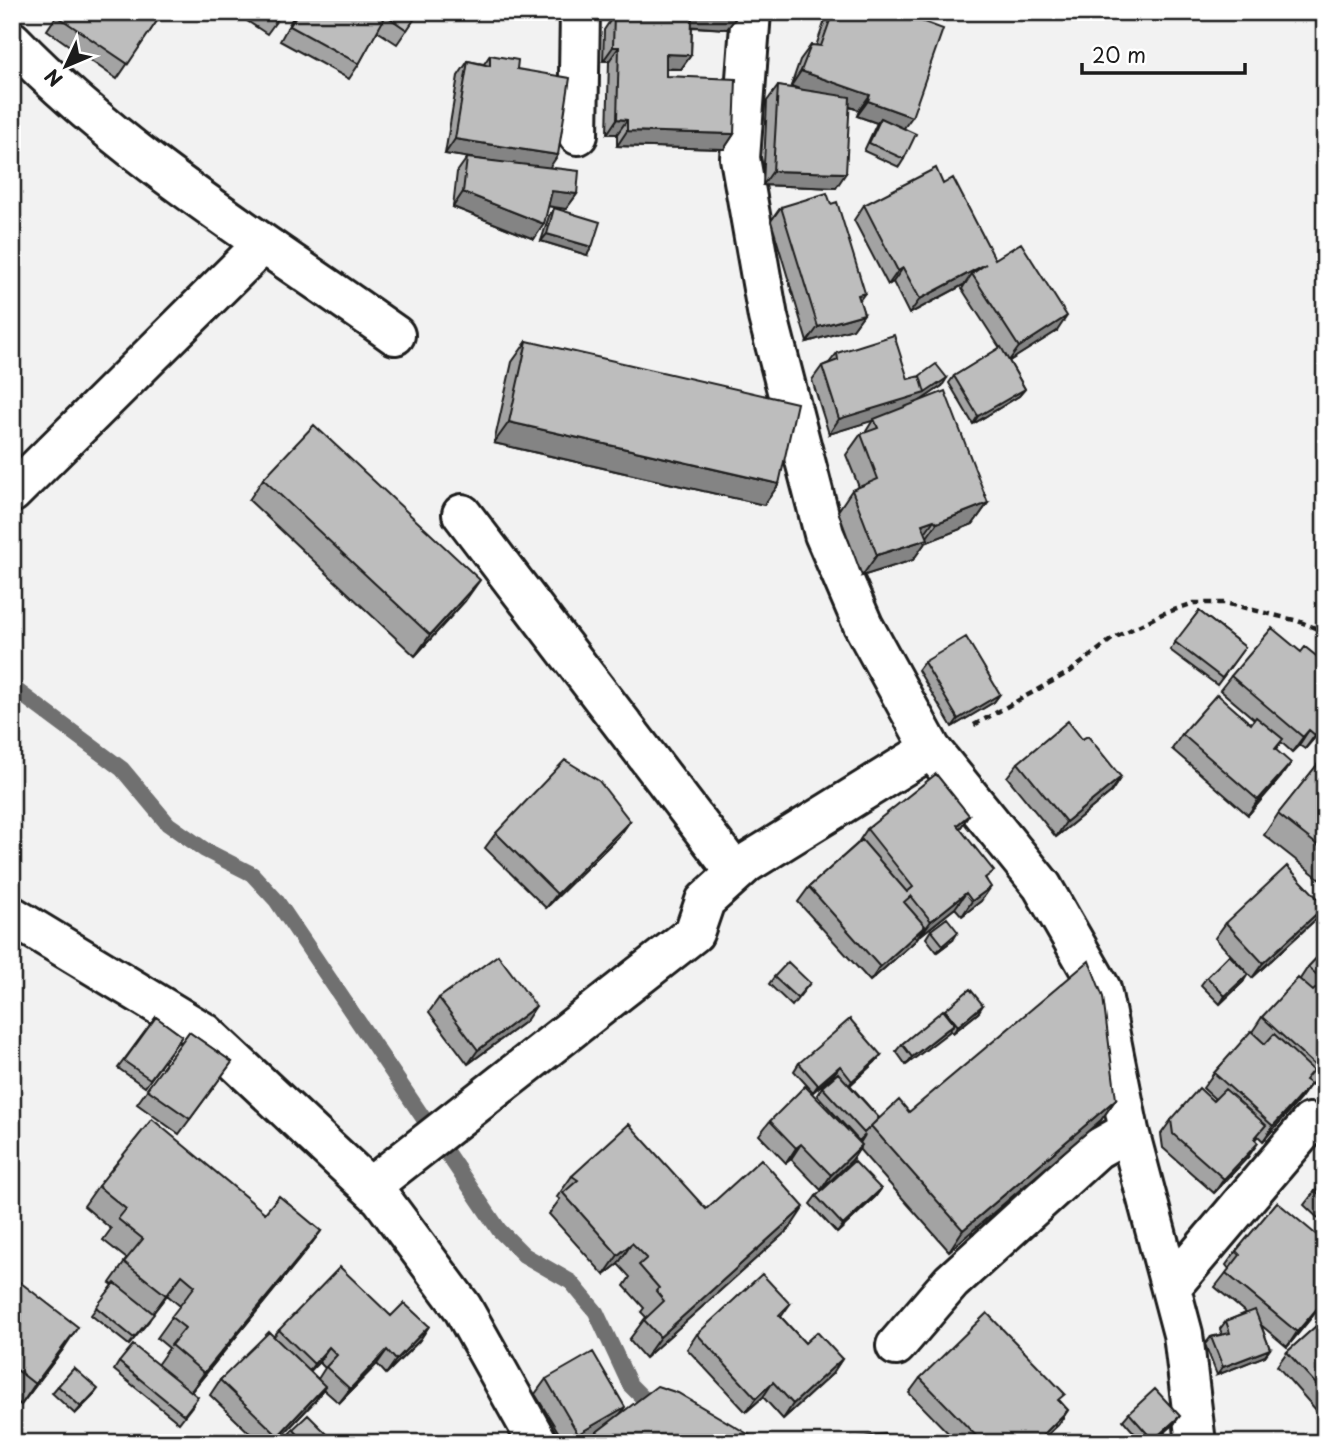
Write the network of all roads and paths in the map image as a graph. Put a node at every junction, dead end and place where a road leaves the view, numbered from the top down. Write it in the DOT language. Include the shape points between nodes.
graph roads {
  1 [pos="580,12"];
  2 [pos="751,12"];
  3 [pos="17,55"];
  4 [pos="578,135"];
  5 [pos="262,245"];
  6 [pos="395,335"];
  7 [pos="12,493"];
  8 [pos="461,514"];
  9 [pos="1325,632"];
  10 [pos="931,749"];
  11 [pos="736,873"];
  12 [pos="12,916"];
  13 [pos="1310,1123"];
  14 [pos="1129,1131"];
  15 [pos="370,1187"];
  16 [pos="1171,1287"];
  17 [pos="896,1346"];
  18 [pos="538,1443"];
  19 [pos="1196,1443"];
  1 -- 4 [label="street"];
  2 -- 10 [label="street" via="740,158 768,317 824,534 863,625"];
  3 -- 5 [label="street" via="104,129"];
  5 -- 6 [label="street"];
  5 -- 7 [label="street"];
  8 -- 11 [label="street"];
  9 -- 10 [label="path" via="1225,603 1194,603 1112,639 1071,671"];
  10 -- 11 [label="street"];
  10 -- 14 [label="street" via="1042,886 1101,989"];
  11 -- 15 [label="street" via="705,901 694,933"];
  12 -- 15 [label="street" via="205,1033"];
  13 -- 16 [label="street"];
  14 -- 16 [label="street"];
  14 -- 17 [label="street" via="1097,1149 951,1282"];
  15 -- 18 [label="street" via="462,1307"];
  16 -- 19 [label="street" via="1183,1334"];
}
